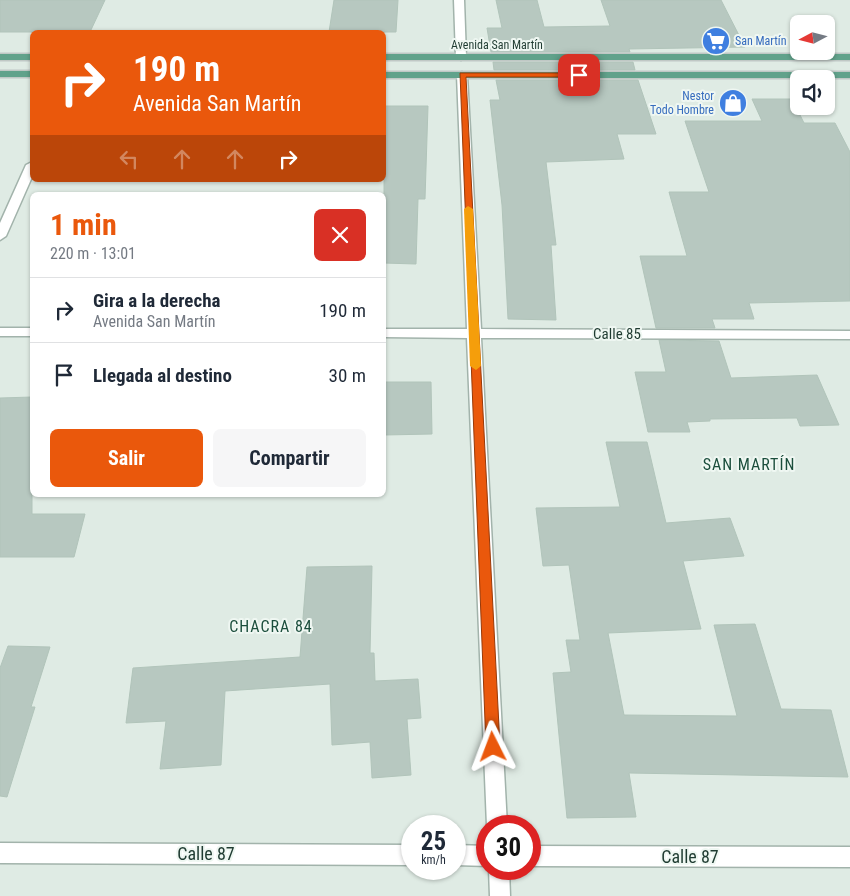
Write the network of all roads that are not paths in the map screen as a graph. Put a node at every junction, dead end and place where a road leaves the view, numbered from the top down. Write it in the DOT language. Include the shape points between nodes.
graph roads {
  1 [pos="459,0"];
  2 [pos="0,57"];
  3 [pos="30,57"];
  4 [pos="850,57"];
  5 [pos="386,58"];
  6 [pos="460,58"];
  7 [pos="0,74"];
  8 [pos="30,74"];
  9 [pos="386,75"];
  10 [pos="462,75"];
  11 [pos="850,75"];
  12 [pos="30,169"];
  13 [pos="0,236"];
  14 [pos="0,332"];
  15 [pos="30,332"];
  16 [pos="386,333"];
  17 [pos="474,333"];
  18 [pos="850,335"];
  19 [pos="496,815"];
  20 [pos="0,853"];
  21 [pos="401,855"];
  22 [pos="541,856"];
  23 [pos="850,857"];
  24 [pos="499,880"];
  25 [pos="500,896"];
  1 -- 6 [label="street"];
  2 -- 3 [label="main road"];
  4 -- 6 [label="main road, Avenida San Martín"];
  5 -- 6 [label="main road, Avenida San Martín"];
  7 -- 8 [label="main road"];
  9 -- 10 [label="main road"];
  10 -- 11 [label="main road"];
  10 -- 17 [label="street"];
  12 -- 13 [label="street"];
  14 -- 15 [label="street"];
  16 -- 17 [label="street, Calle 85"];
  17 -- 18 [label="street, Calle 85"];
  17 -- 19 [label="street"];
  20 -- 21 [label="street, Calle 87"];
  22 -- 23 [label="street, Calle 87"];
  24 -- 25 [label="street"];
}
